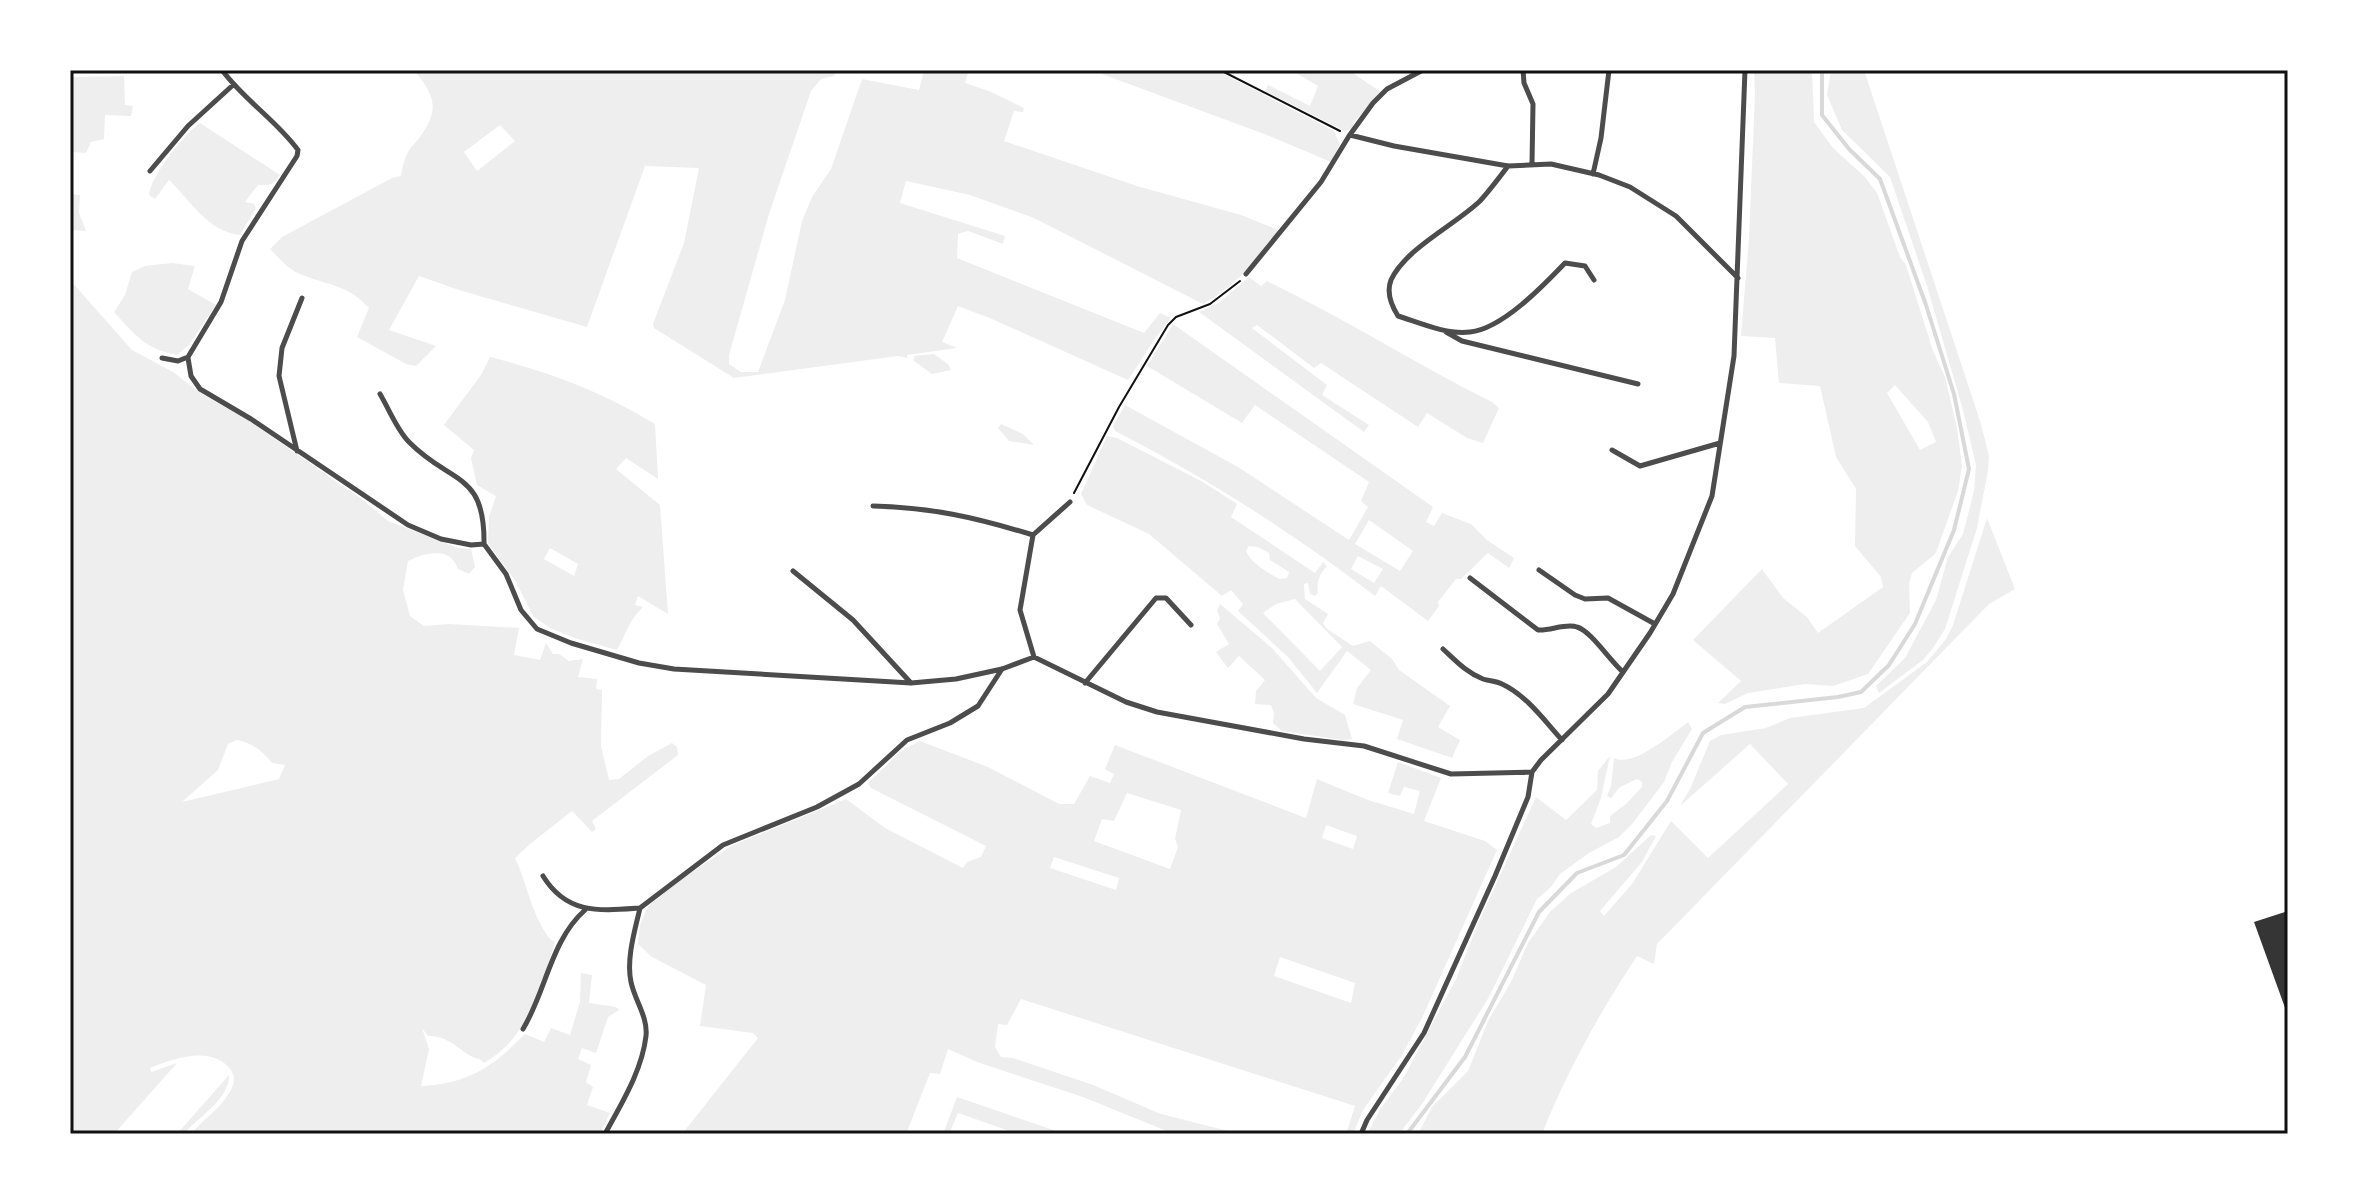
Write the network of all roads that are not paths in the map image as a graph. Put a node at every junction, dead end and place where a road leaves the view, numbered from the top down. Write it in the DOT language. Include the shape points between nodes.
graph roads {
  1 [pos="222,70"];
  2 [pos="1423,70"];
  3 [pos="1523,70"];
  4 [pos="1609,70"];
  5 [pos="1745,70"];
  6 [pos="233,85"];
  7 [pos="1350,135"];
  8 [pos="1532,164"];
  9 [pos="1508,166"];
  10 [pos="150,171"];
  11 [pos="1593,174"];
  12 [pos="1246,274"];
  13 [pos="1738,278"];
  14 [pos="1594,280"];
  15 [pos="302,298"];
  16 [pos="1442,330"];
  17 [pos="188,357"];
  18 [pos="162,358"];
  19 [pos="1638,384"];
  20 [pos="380,394"];
  21 [pos="1721,443"];
  22 [pos="1612,450"];
  23 [pos="297,451"];
  24 [pos="1070,502"];
  25 [pos="873,506"];
  26 [pos="1033,535"];
  27 [pos="484,544"];
  28 [pos="1539,570"];
  29 [pos="793,571"];
  30 [pos="1470,578"];
  31 [pos="1655,624"];
  32 [pos="1191,625"];
  33 [pos="1443,649"];
  34 [pos="1034,657"];
  35 [pos="1002,669"];
  36 [pos="1623,672"];
  37 [pos="911,683"];
  38 [pos="1085,683"];
  39 [pos="1562,740"];
  40 [pos="1532,772"];
  41 [pos="543,876"];
  42 [pos="640,908"];
  43 [pos="585,910"];
  44 [pos="523,1029"];
  45 [pos="605,1134"];
  46 [pos="1361,1134"];
  1 -- 6 [label="street"];
  2 -- 7 [label="street" via="1387,89"];
  3 -- 8 [label="street" via="1533,104"];
  4 -- 11 [label="street"];
  5 -- 13 [label="street"];
  6 -- 10 [label="street"];
  6 -- 17 [label="street" via="298,150 242,241 218,310"];
  7 -- 9 [label="street"];
  7 -- 12 [label="street" via="1321,182"];
  8 -- 9 [label="street"];
  8 -- 11 [label="street"];
  9 -- 16 [label="street" via="1480,201 1414,253 1391,280 1391,305 1398,316"];
  11 -- 13 [label="street" via="1630,187 1676,216"];
  13 -- 21 [label="street" via="1734,356"];
  14 -- 16 [label="street" via="1585,266 1565,263 1490,326 1470,332"];
  15 -- 23 [label="street" via="282,348 279,376"];
  16 -- 19 [label="street" via="1462,341"];
  17 -- 18 [label="street"];
  17 -- 23 [label="street" via="200,389"];
  20 -- 27 [label="street" via="407,441 476,493 485,516"];
  21 -- 22 [label="street" via="1640,466"];
  21 -- 31 [label="street" via="1712,496 1673,594"];
  23 -- 27 [label="street" via="408,525 441,539"];
  24 -- 26 [label="street"];
  25 -- 26 [label="street" via="974,517"];
  26 -- 34 [label="street" via="1020,610"];
  27 -- 37 [label="street" via="537,629 571,643 674,669"];
  28 -- 31 [label="street" via="1575,595 1608,598"];
  29 -- 37 [label="street" via="853,620"];
  30 -- 36 [label="street" via="1538,630 1575,625"];
  31 -- 36 [label="street"];
  32 -- 38 [label="street" via="1166,598 1156,598"];
  33 -- 39 [label="street" via="1467,672 1516,693"];
  34 -- 35 [label="street"];
  34 -- 38 [label="street"];
  35 -- 37 [label="street"];
  35 -- 42 [label="street" via="978,706 907,740 859,784 817,807 723,845"];
  36 -- 39 [label="street"];
  38 -- 40 [label="street" via="1157,712 1364,746 1451,774"];
  39 -- 40 [label="street"];
  40 -- 46 [label="street" via="1528,797 1424,1033"];
  41 -- 43 [label="street" via="559,895"];
  42 -- 43 [label="street"];
  42 -- 45 [label="street" via="630,969 646,1036 633,1079"];
  43 -- 44 [label="street" via="563,934"];
}
